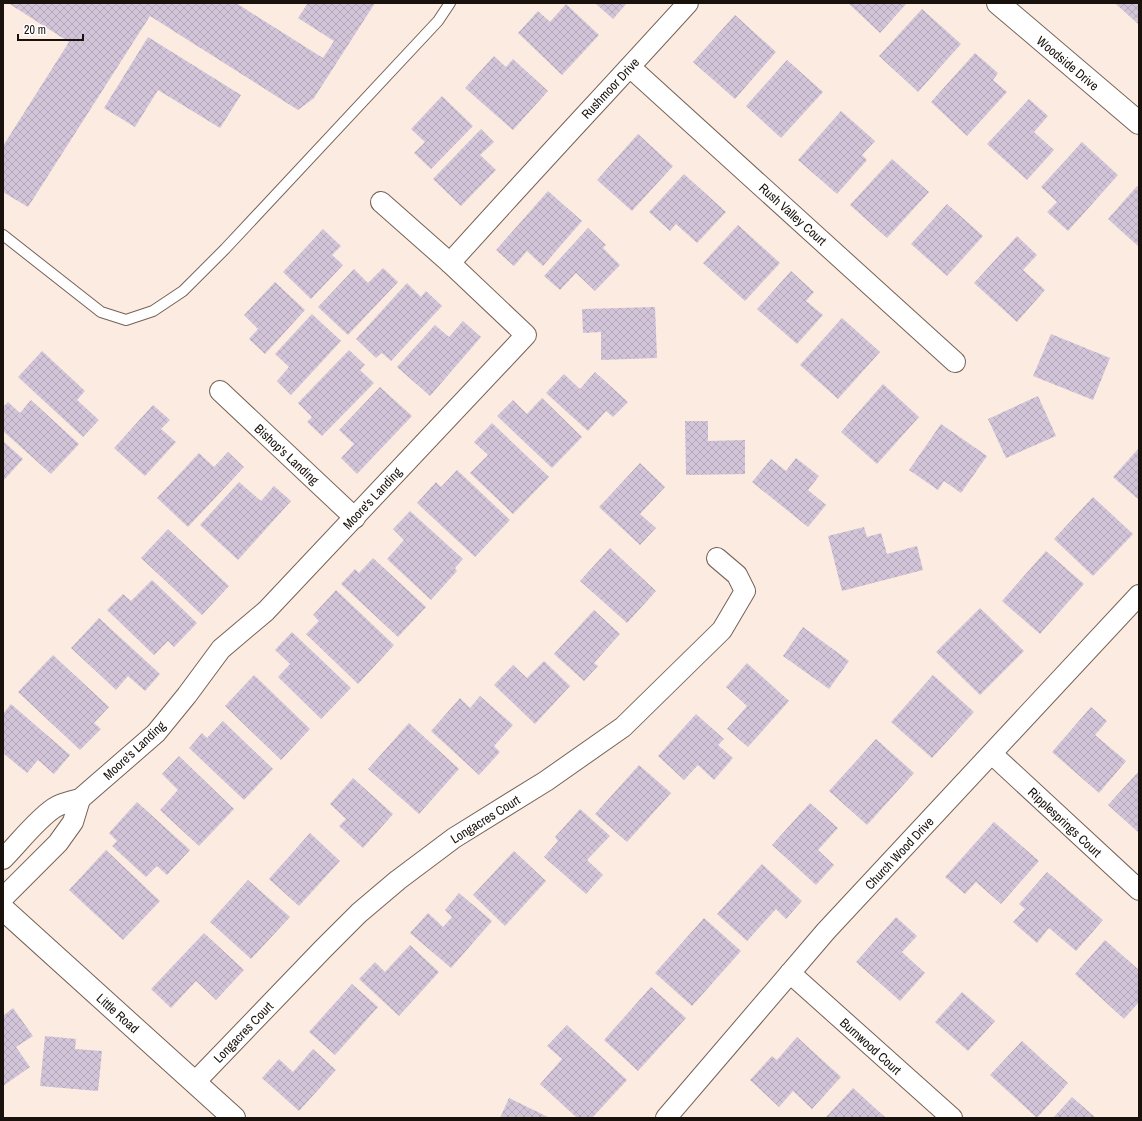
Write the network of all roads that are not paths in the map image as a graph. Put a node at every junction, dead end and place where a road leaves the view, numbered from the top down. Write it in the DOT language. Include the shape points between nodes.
graph roads {
  1 [pos="450,3"];
  2 [pos="688,3"];
  3 [pos="998,3"];
  4 [pos="630,67"];
  5 [pos="1139,123"];
  6 [pos="381,202"];
  7 [pos="3,235"];
  8 [pos="450,263"];
  9 [pos="955,362"];
  10 [pos="220,391"];
  11 [pos="355,518"];
  12 [pos="717,558"];
  13 [pos="1139,595"];
  14 [pos="992,754"];
  15 [pos="80,799"];
  16 [pos="3,859"];
  17 [pos="1139,890"];
  18 [pos="3,898"];
  19 [pos="3,908"];
  20 [pos="790,974"];
  21 [pos="195,1082"];
  22 [pos="234,1118"];
  23 [pos="666,1118"];
  24 [pos="952,1118"];
  1 -- 7 [label="lane" via="438,21 225,249 183,291 153,311 126,320 101,312"];
  2 -- 4 [label="street, Rushmoor Drive"];
  3 -- 5 [label="street, Woodside Drive"];
  4 -- 8 [label="street, Rushmoor Drive"];
  4 -- 9 [label="street, Rush Valley Court"];
  6 -- 8 [label="street, Moore's Landing"];
  8 -- 11 [label="street, Moore's Landing" via="526,335"];
  10 -- 11 [label="street, Bishop's Landing"];
  11 -- 15 [label="street, Moore's Landing" via="266,611 221,649 156,733"];
  12 -- 21 [label="street, Longacres Court" via="737,575 745,591 722,630 623,727 546,781 454,838 359,913"];
  13 -- 14 [label="street, Church Wood Drive"];
  14 -- 17 [label="street, Ripplesprings Court"];
  14 -- 20 [label="street, Church Wood Drive" via="826,931"];
  15 -- 16 [label="street, Moore's Landing" via="54,808"];
  15 -- 18 [label="street" via="73,822 58,843"];
  19 -- 21 [label="street, Little Road"];
  20 -- 23 [label="street, Church Wood Drive"];
  20 -- 24 [label="street, Burnwood Court"];
  21 -- 22 [label="street, Little Road"];
}
